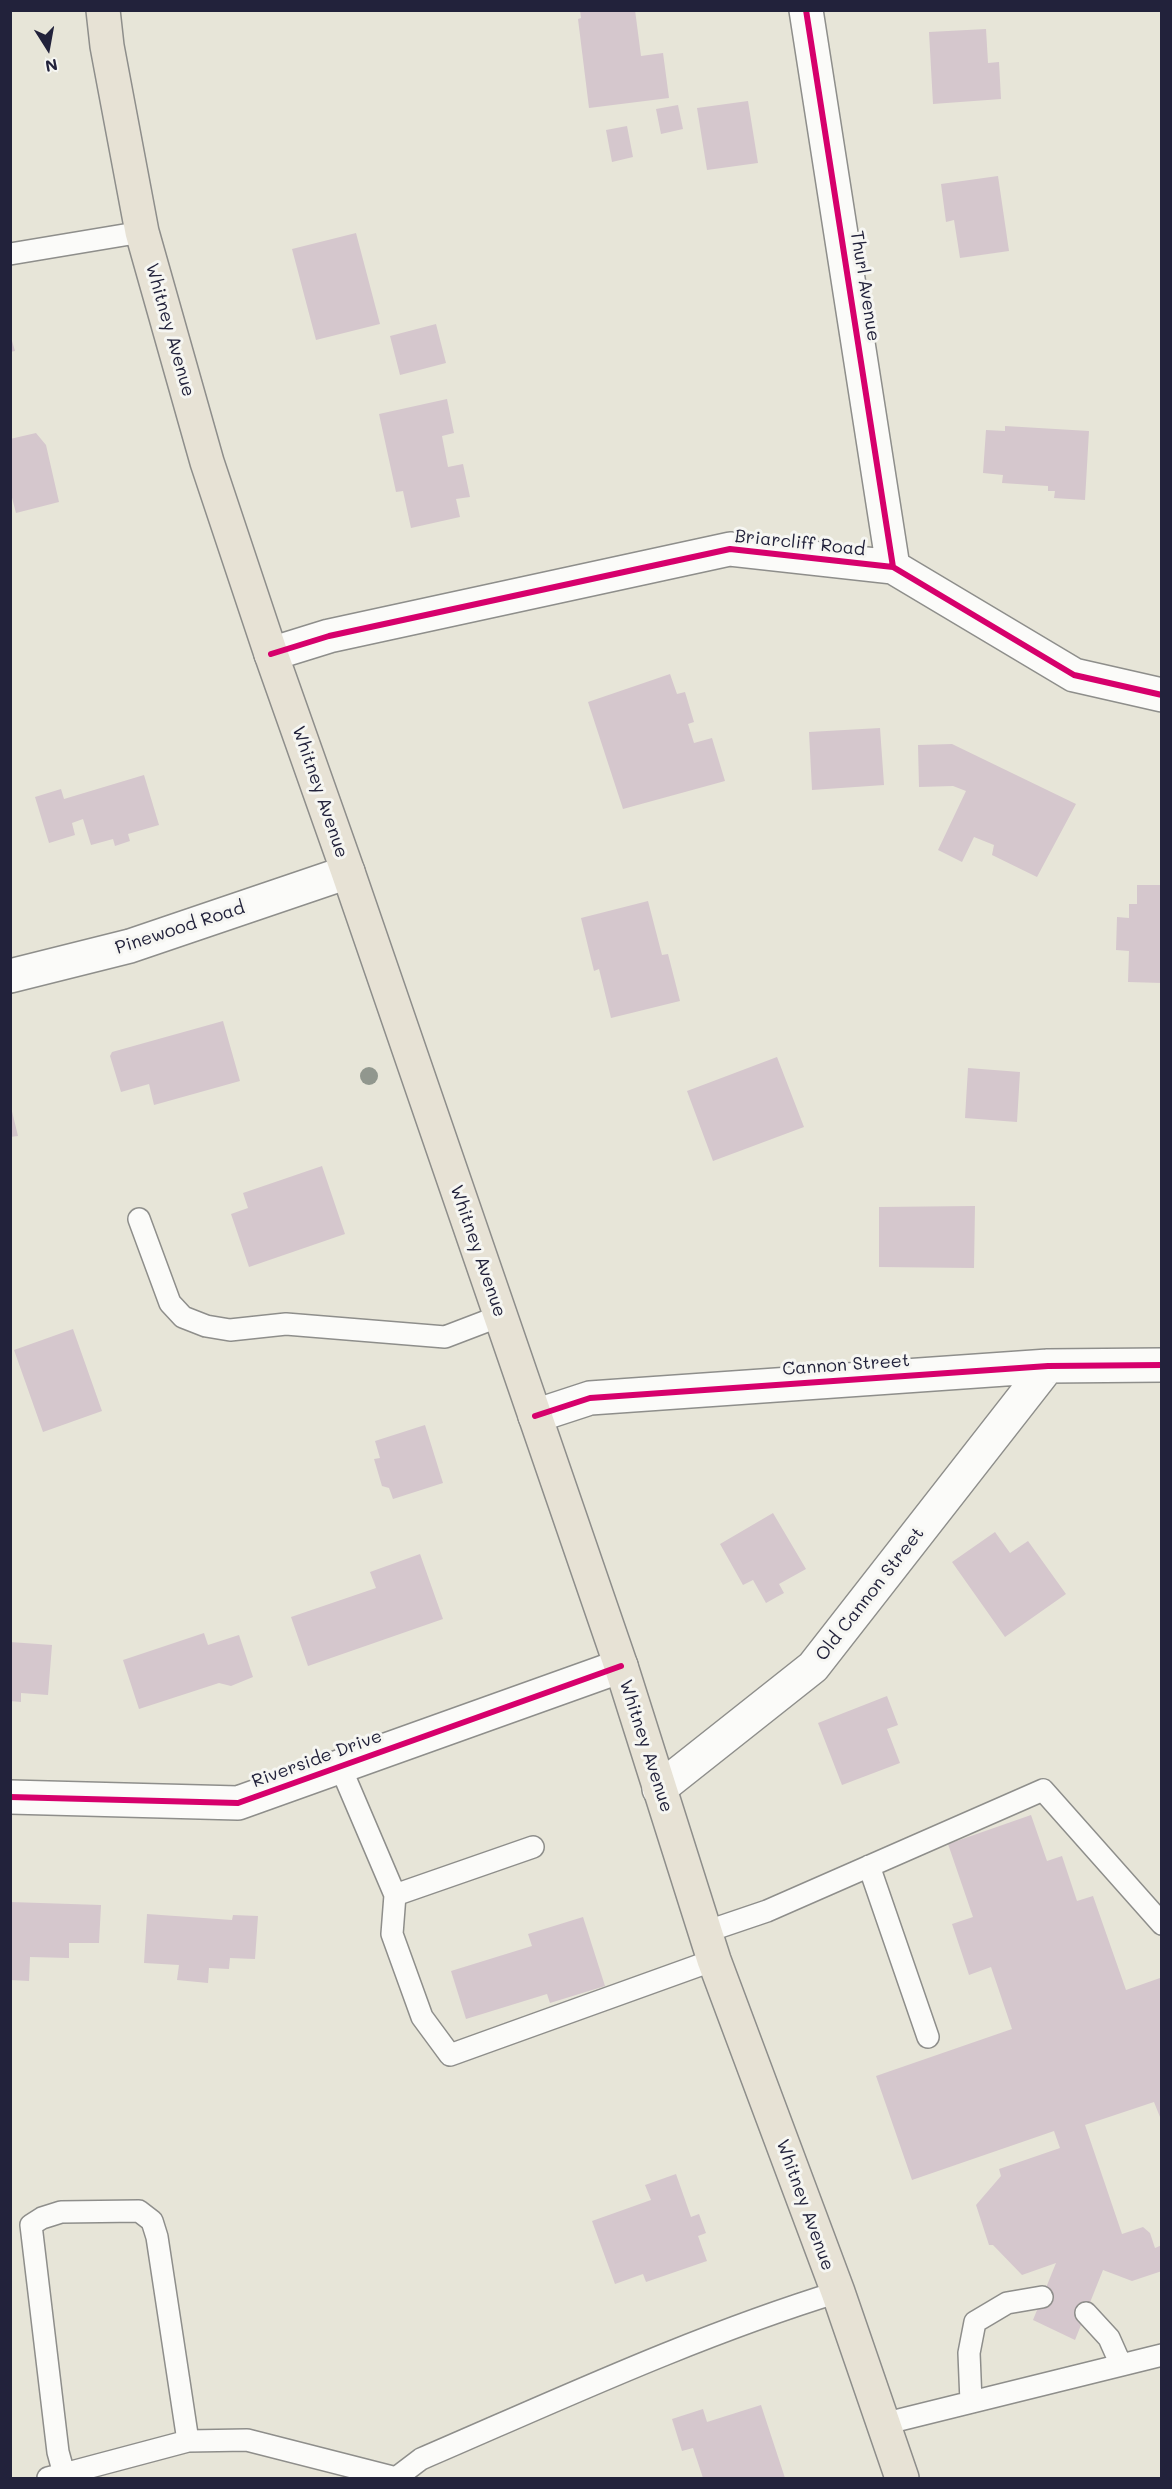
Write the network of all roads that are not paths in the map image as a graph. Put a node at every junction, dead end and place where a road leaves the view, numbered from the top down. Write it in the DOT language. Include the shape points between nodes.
graph roads {
  1 [pos="103,10"];
  2 [pos="806,10"];
  3 [pos="142,232"];
  4 [pos="10,254"];
  5 [pos="894,567"];
  6 [pos="271,654"];
  7 [pos="1161,695"];
  8 [pos="348,872"];
  9 [pos="10,976"];
  10 [pos="139,1219"];
  11 [pos="500,1316"];
  12 [pos="1161,1365"];
  13 [pos="1048,1366"];
  14 [pos="535,1416"];
  15 [pos="621,1666"];
  16 [pos="340,1766"];
  17 [pos="659,1789"];
  18 [pos="10,1797"];
  19 [pos="533,1847"];
  20 [pos="869,1866"];
  21 [pos="395,1895"];
  22 [pos="1161,1924"];
  23 [pos="710,1946"];
  24 [pos="928,2037"];
  25 [pos="838,2292"];
  26 [pos="1042,2297"];
  27 [pos="1086,2313"];
  28 [pos="1161,2355"];
  29 [pos="1121,2365"];
  30 [pos="970,2402"];
  31 [pos="884,2424"];
  32 [pos="188,2441"];
  33 [pos="56,2476"];
  34 [pos="396,2478"];
  35 [pos="902,2478"];
  1 -- 3 [label="main road, Whitney Avenue"];
  2 -- 5 [label="street, Thurl Avenue"];
  3 -- 4 [label="lane"];
  3 -- 6 [label="main road, Whitney Avenue" via="207,462"];
  5 -- 6 [label="street, Briarcliff Road" via="730,549 329,636"];
  5 -- 7 [label="street, Briarcliff Road" via="1074,675"];
  6 -- 8 [label="main road, Whitney Avenue"];
  8 -- 9 [label="street, Pinewood Road" via="130,946"];
  8 -- 11 [label="main road, Whitney Avenue"];
  10 -- 11 [label="lane" via="170,1303 183,1317 206,1326 230,1330 286,1324 445,1337"];
  11 -- 14 [label="main road, Whitney Avenue"];
  12 -- 13 [label="street, Cannon Street"];
  13 -- 14 [label="street, Cannon Street" via="591,1398"];
  13 -- 17 [label="street, Old Cannon Street" via="813,1666"];
  14 -- 15 [label="main road, Whitney Avenue"];
  15 -- 16 [label="street, Riverside Drive"];
  15 -- 17 [label="main road, Whitney Avenue"];
  16 -- 18 [label="street, Riverside Drive" via="238,1803"];
  16 -- 21 [label="lane"];
  17 -- 23 [label="main road, Whitney Avenue"];
  19 -- 21 [label="lane"];
  20 -- 22 [label="lane" via="1043,1790"];
  20 -- 23 [label="lane" via="766,1911"];
  20 -- 24 [label="lane"];
  21 -- 23 [label="lane" via="392,1934 422,2018 450,2055"];
  23 -- 25 [label="main road, Whitney Avenue"];
  25 -- 31 [label="main road, Whitney Avenue"];
  25 -- 34 [label="lane" via="779,2310 648,2362 421,2459"];
  26 -- 30 [label="lane" via="1007,2303 975,2322 969,2353"];
  27 -- 29 [label="lane" via="1109,2338"];
  28 -- 29 [label="lane"];
  29 -- 30 [label="lane"];
  30 -- 31 [label="lane"];
  31 -- 35 [label="main road, Whitney Avenue"];
  32 -- 33 [label="lane"];
  32 -- 33 [label="lane" via="152,2221 139,2211 61,2212 31,2225 58,2452"];
  32 -- 34 [label="lane" via="247,2440"];
}
